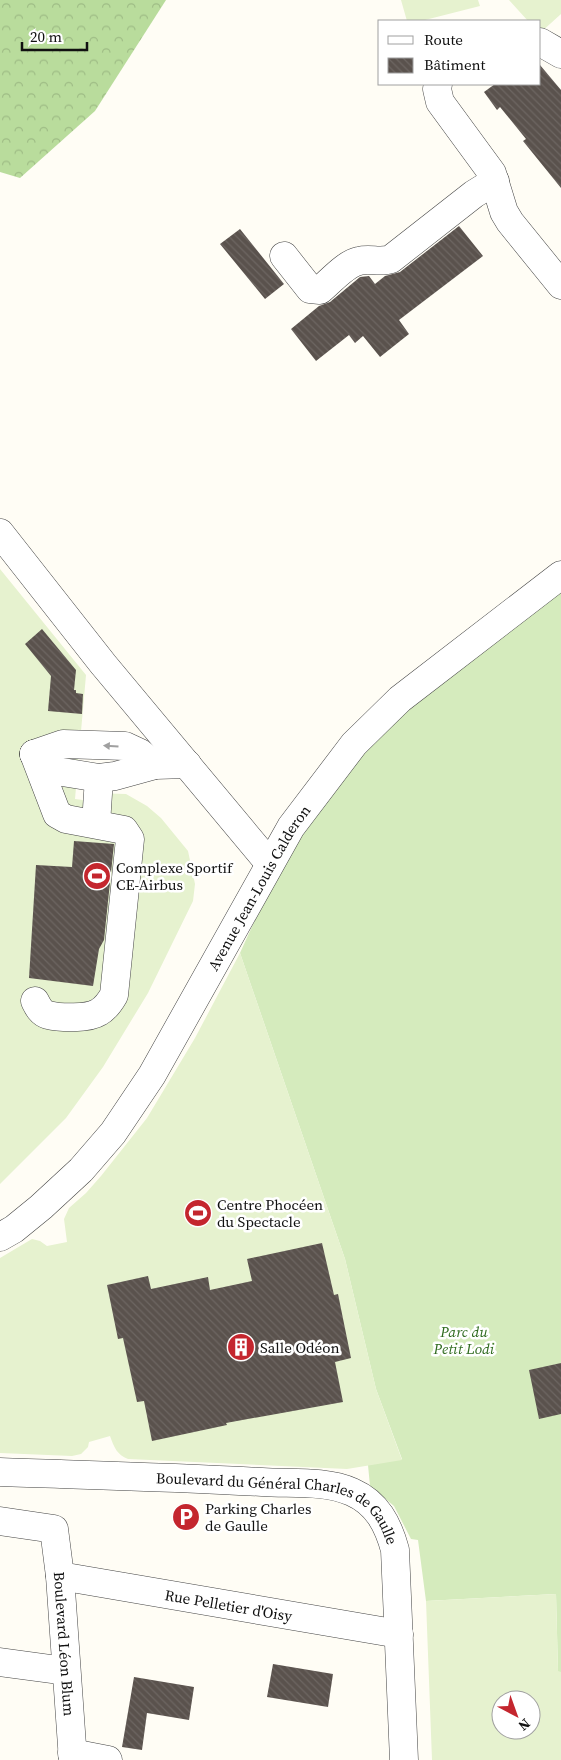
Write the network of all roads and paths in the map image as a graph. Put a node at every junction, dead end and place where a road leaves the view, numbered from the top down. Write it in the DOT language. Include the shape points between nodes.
graph roads {
  1 [pos="541,43"];
  2 [pos="561,54"];
  3 [pos="438,85"];
  4 [pos="495,181"];
  5 [pos="284,256"];
  6 [pos="561,284"];
  7 [pos="0,532"];
  8 [pos="561,575"];
  9 [pos="34,754"];
  10 [pos="154,764"];
  11 [pos="186,764"];
  12 [pos="100,778"];
  13 [pos="96,824"];
  14 [pos="269,863"];
  15 [pos="35,1001"];
  16 [pos="0,1237"];
  17 [pos="0,1472"];
  18 [pos="0,1521"];
  19 [pos="60,1576"];
  20 [pos="399,1634"];
  21 [pos="0,1662"];
  22 [pos="66,1671"];
  23 [pos="73,1757"];
  24 [pos="108,1760"];
  25 [pos="404,1760"];
  1 -- 2 [label="street"];
  3 -- 4 [label="street" via="440,102 488,166"];
  4 -- 5 [label="street" via="391,259 352,264 320,290 310,289"];
  4 -- 6 [label="street" via="504,212"];
  7 -- 11 [label="street"];
  8 -- 14 [label="street, Avenue Jean-Louis Calderon" via="393,706 354,744 291,827"];
  10 -- 9 [label="street, one-way" via="125,746 63,744"];
  9 -- 12 [label="street" via="50,770"];
  9 -- 13 [label="street" via="57,814 66,819"];
  10 -- 11 [label="street"];
  10 -- 12 [label="street"];
  11 -- 14 [label="street"];
  12 -- 13 [label="street"];
  13 -- 15 [label="street" via="124,830 130,839 114,995 107,1006 86,1018 47,1015 39,1010"];
  14 -- 16 [label="street, Avenue Jean-Louis Calderon" via="152,1075 113,1133 54,1195"];
  17 -- 20 [label="street, Boulevard du Général Charles de Gaulle" via="242,1481 334,1486 350,1491 377,1510 391,1534 395,1550"];
  18 -- 19 [label="street, Boulevard Léon Blum" via="54,1529"];
  19 -- 20 [label="street, Rue Pelletier d'Oisy"];
  19 -- 22 [label="street, Boulevard Léon Blum"];
  20 -- 25 [label="street, Boulevard du Général Charles de Gaulle"];
  21 -- 22 [label="street"];
  22 -- 23 [label="street, Boulevard Léon Blum"];
  23 -- 24 [label="street"];
}
